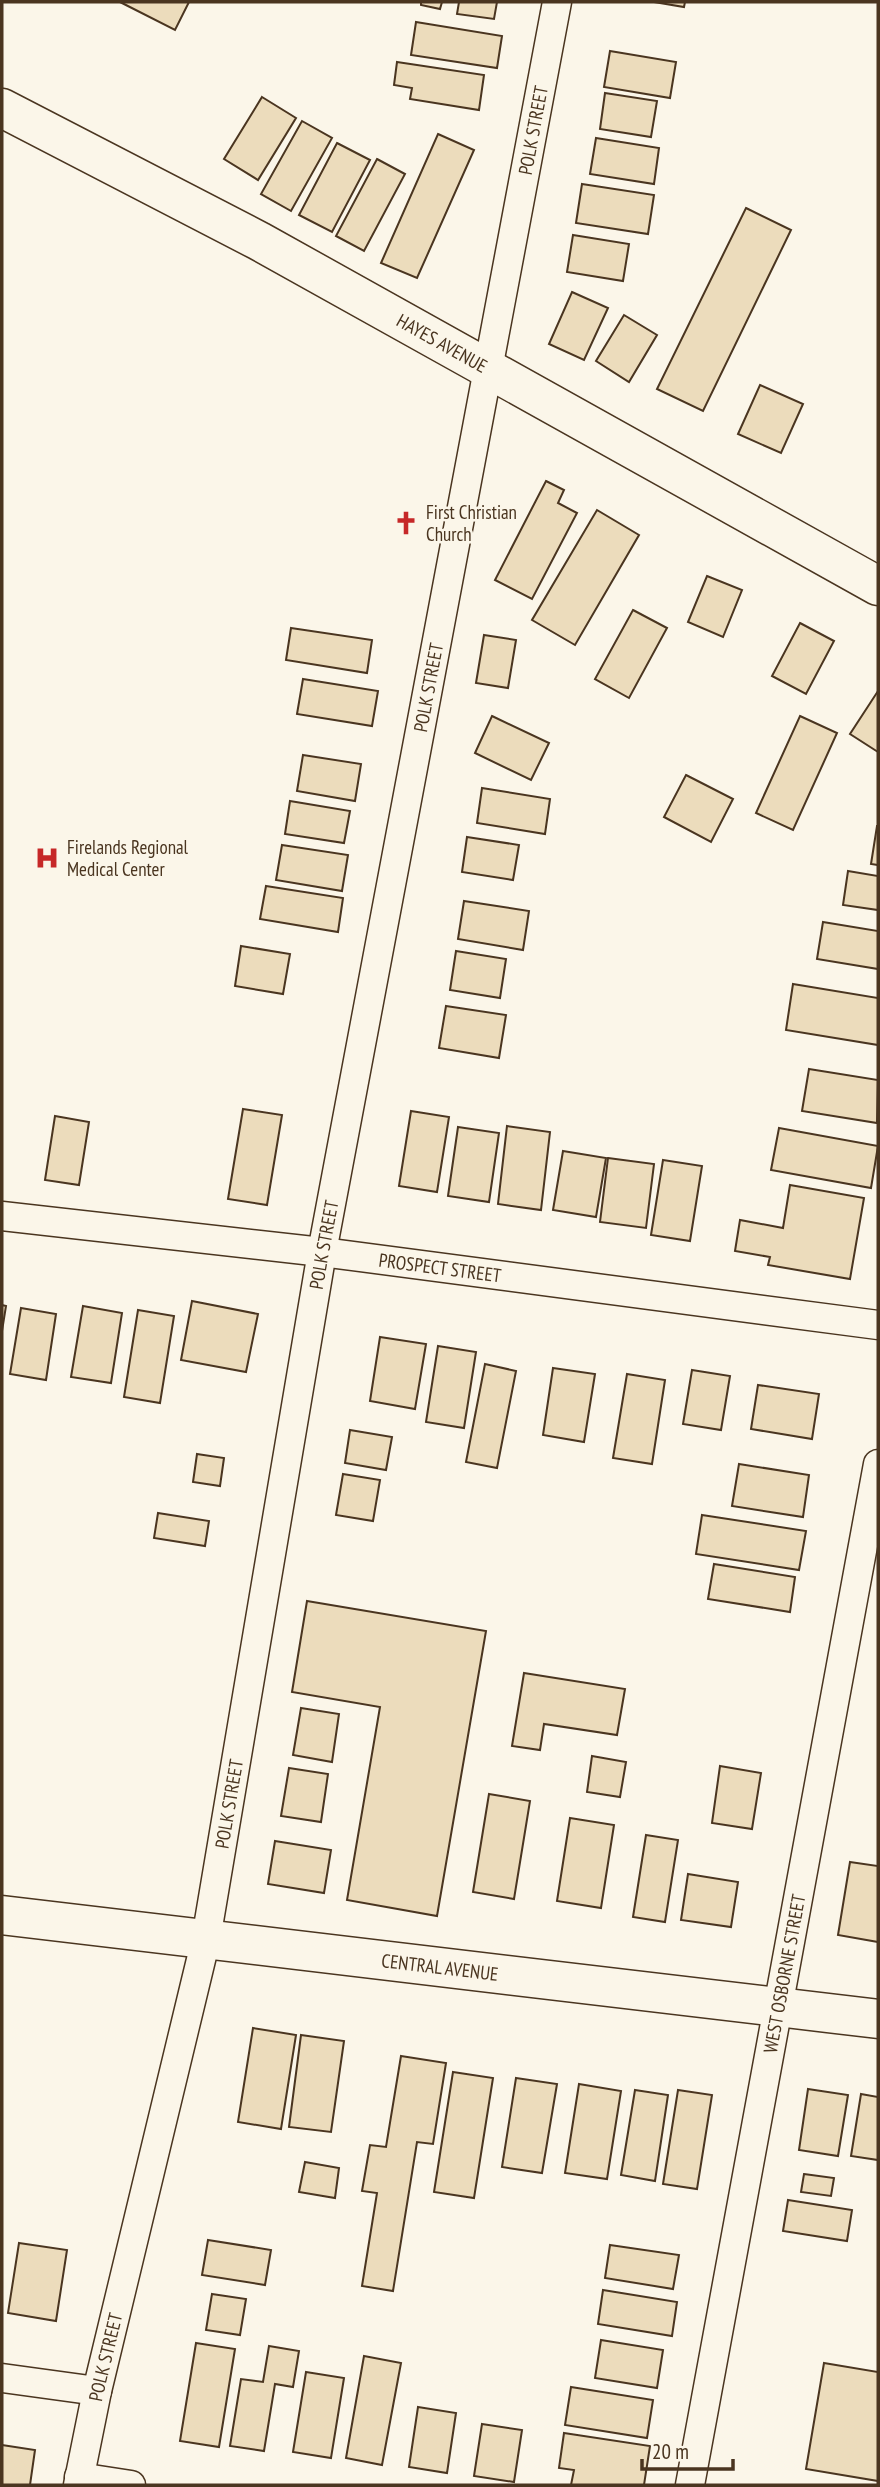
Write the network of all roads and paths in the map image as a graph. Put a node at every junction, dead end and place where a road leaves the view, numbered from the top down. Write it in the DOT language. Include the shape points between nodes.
graph roads {
  1 [pos="556,2"];
  2 [pos="2,108"];
  3 [pos="486,368"];
  4 [pos="878,586"];
  5 [pos="2,1216"];
  6 [pos="322,1252"];
  7 [pos="878,1325"];
  8 [pos="878,1464"];
  9 [pos="2,1916"];
  10 [pos="206,1939"];
  11 [pos="777,2007"];
  12 [pos="878,2019"];
  13 [pos="2,2378"];
  14 [pos="97,2391"];
  15 [pos="79,2481"];
  16 [pos="131,2485"];
  17 [pos="690,2485"];
  1 -- 3 [label="street, POLK STREET"];
  2 -- 3 [label="main road, HAYES AVENUE" via="259,242"];
  3 -- 4 [label="main road, HAYES AVENUE"];
  3 -- 6 [label="street, POLK STREET"];
  5 -- 6 [label="street, PROSPECT STREET"];
  6 -- 7 [label="street, PROSPECT STREET"];
  6 -- 10 [label="street, POLK STREET"];
  8 -- 11 [label="street, WEST OSBORNE STREET"];
  9 -- 10 [label="main road, CENTRAL AVENUE"];
  10 -- 11 [label="main road, CENTRAL AVENUE"];
  10 -- 14 [label="street, POLK STREET"];
  11 -- 12 [label="main road, CENTRAL AVENUE"];
  11 -- 17 [label="street, WEST OSBORNE STREET"];
  13 -- 14 [label="street"];
  14 -- 15 [label="street, POLK STREET"];
  15 -- 16 [label="street"];
}
